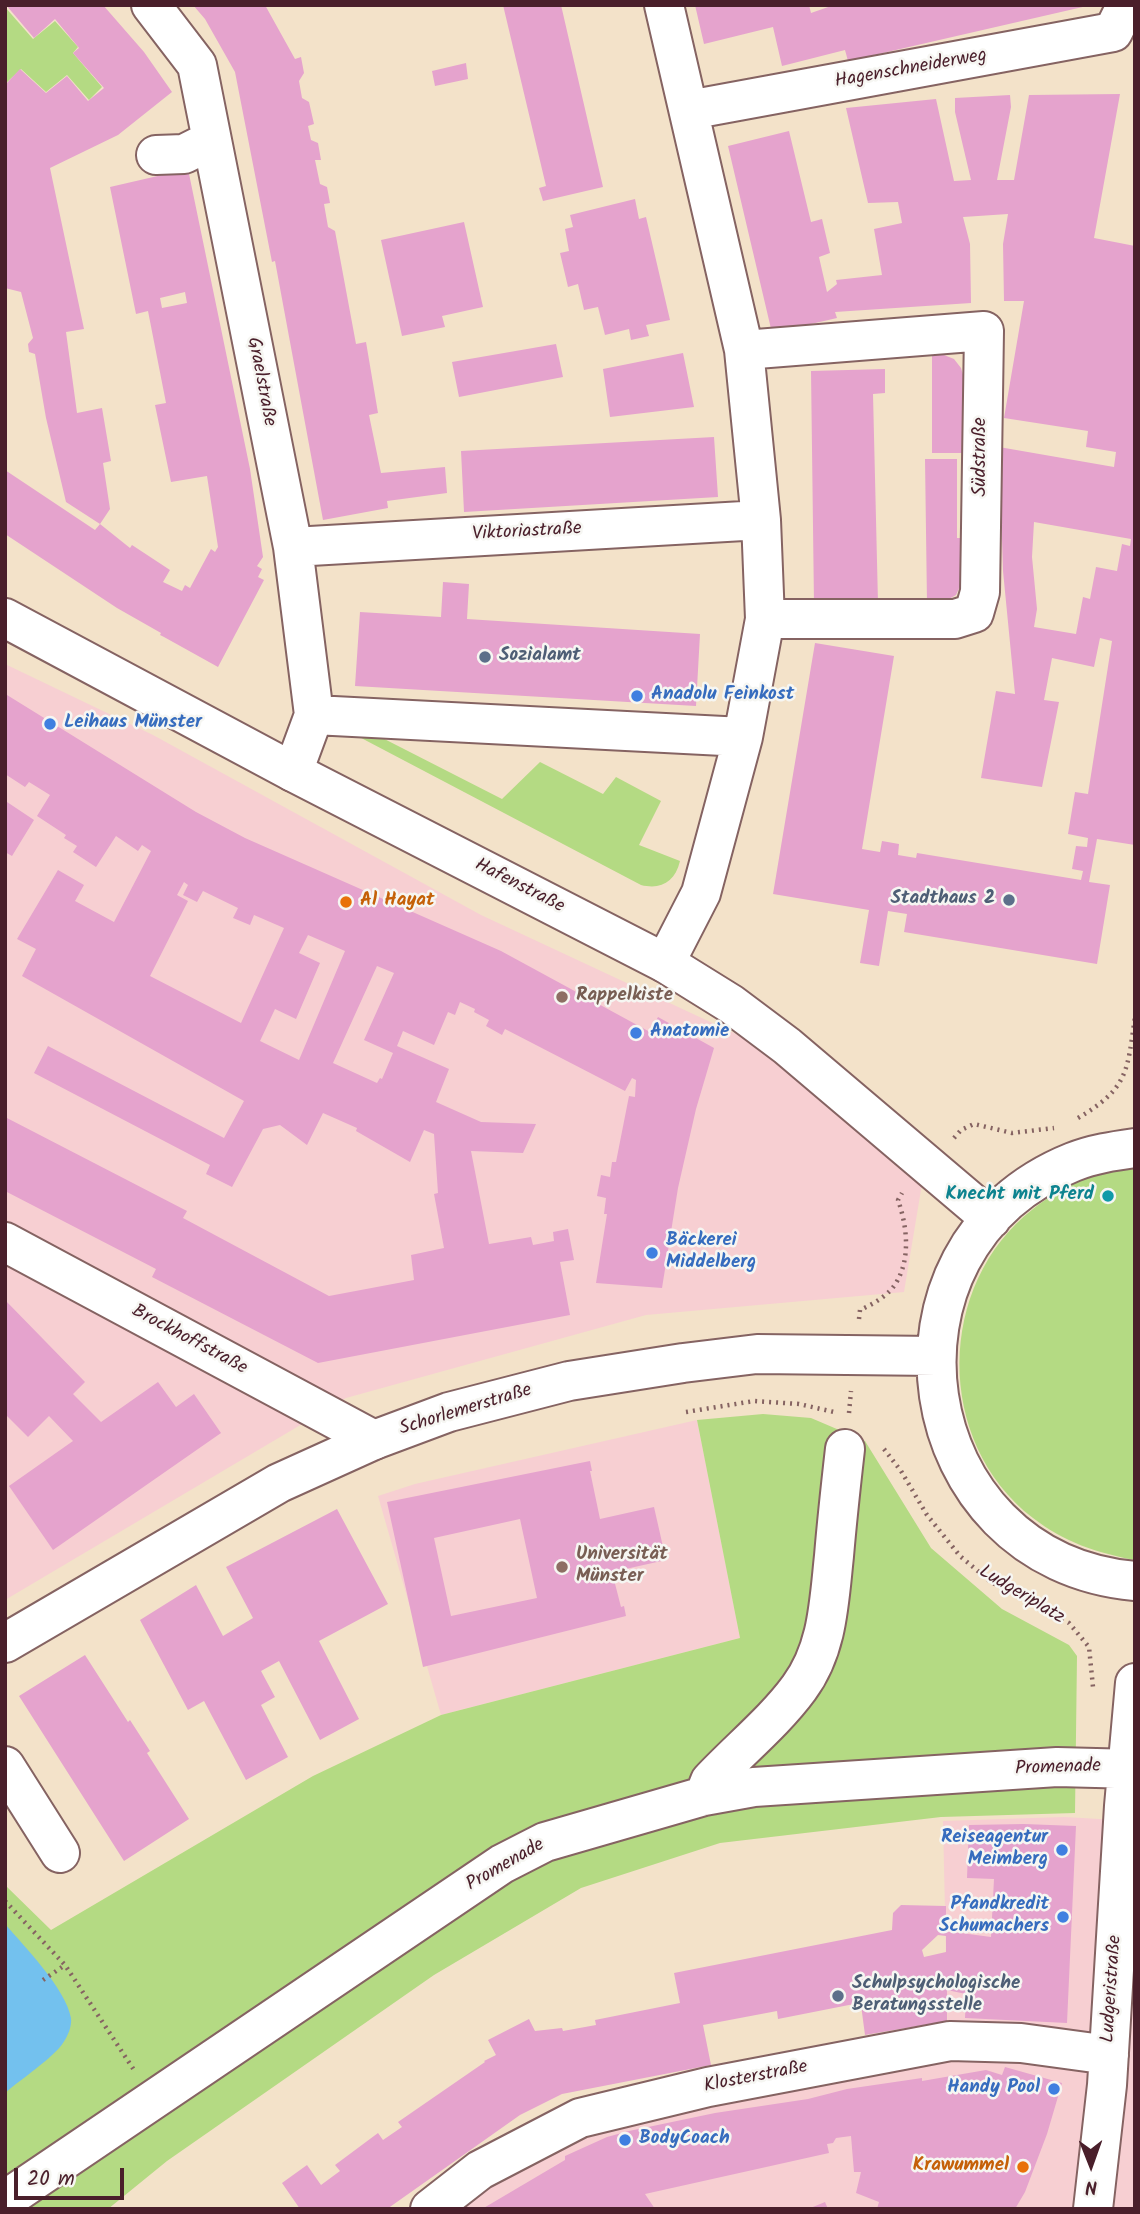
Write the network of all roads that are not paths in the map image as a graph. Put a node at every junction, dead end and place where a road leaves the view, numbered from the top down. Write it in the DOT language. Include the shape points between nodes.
graph roads {
  1 [pos="152,5"];
  2 [pos="664,5"];
  3 [pos="1122,14"];
  4 [pos="689,110"];
  5 [pos="212,140"];
  6 [pos="156,155"];
  7 [pos="744,350"];
  8 [pos="761,520"];
  9 [pos="293,547"];
  10 [pos="5,618"];
  11 [pos="765,619"];
  12 [pos="314,715"];
  13 [pos="743,737"];
  14 [pos="293,772"];
  15 [pos="665,963"];
  16 [pos="1135,1148"];
  17 [pos="991,1219"];
  18 [pos="5,1242"];
  19 [pos="936,1356"];
  20 [pos="857,1435"];
  21 [pos="374,1440"];
  22 [pos="1135,1581"];
  23 [pos="5,1643"];
  24 [pos="1135,1683"];
  25 [pos="5,1766"];
  26 [pos="1131,1768"];
  27 [pos="704,1796"];
  28 [pos="60,1853"];
  29 [pos="1117,2077"];
  30 [pos="5,2200"];
  31 [pos="430,2209"];
  32 [pos="1093,2209"];
  1 -- 5 [label="street, Graelstraße" via="197,65"];
  2 -- 4 [label="street"];
  3 -- 4 [label="street, Hagenschneiderweg" via="1113,32"];
  4 -- 7 [label="street"];
  5 -- 6 [label="street" via="184,154"];
  5 -- 9 [label="street, Graelstraße"];
  7 -- 8 [label="street"];
  7 -- 11 [label="street, Südstraße" via="984,331 980,592 974,614 955,619"];
  8 -- 9 [label="street, Viktoriastraße"];
  8 -- 11 [label="street"];
  9 -- 12 [label="street, Graelstraße"];
  10 -- 14 [label="street, Hafenstraße"];
  11 -- 13 [label="street"];
  12 -- 13 [label="street"];
  12 -- 14 [label="street, Graelstraße"];
  13 -- 15 [label="street" via="701,893"];
  14 -- 15 [label="street, Hafenstraße"];
  15 -- 17 [label="street, Hafenstraße" via="787,1046"];
  16 -- 17 [label="street" via="1097,1154 1050,1172"];
  17 -- 19 [label="street" via="951,1282"];
  18 -- 21 [label="street, Brockhoffstraße"];
  19 -- 21 [label="street, Schorlemerstraße" via="757,1354 683,1363 555,1384 449,1412"];
  19 -- 22 [label="street" via="938,1398 948,1437 965,1475 990,1508 1020,1536 1055,1559 1098,1575"];
  20 -- 27 [label="street" via="824,1639 813,1666 781,1710 710,1781"];
  21 -- 23 [label="street, Schorlemerstraße" via="279,1483"];
  24 -- 26 [label="street, Ludgeristraße"];
  25 -- 28 [label="street"];
  26 -- 27 [label="street, Promenade" via="1057,1767 823,1782"];
  26 -- 29 [label="street, Ludgeristraße"];
  27 -- 30 [label="street, Promenade" via="545,1842 502,1864"];
  29 -- 31 [label="street, Klosterstraße" via="1021,2043 950,2041 708,2087 580,2118 480,2170"];
  29 -- 32 [label="street, Ludgeristraße"];
}
